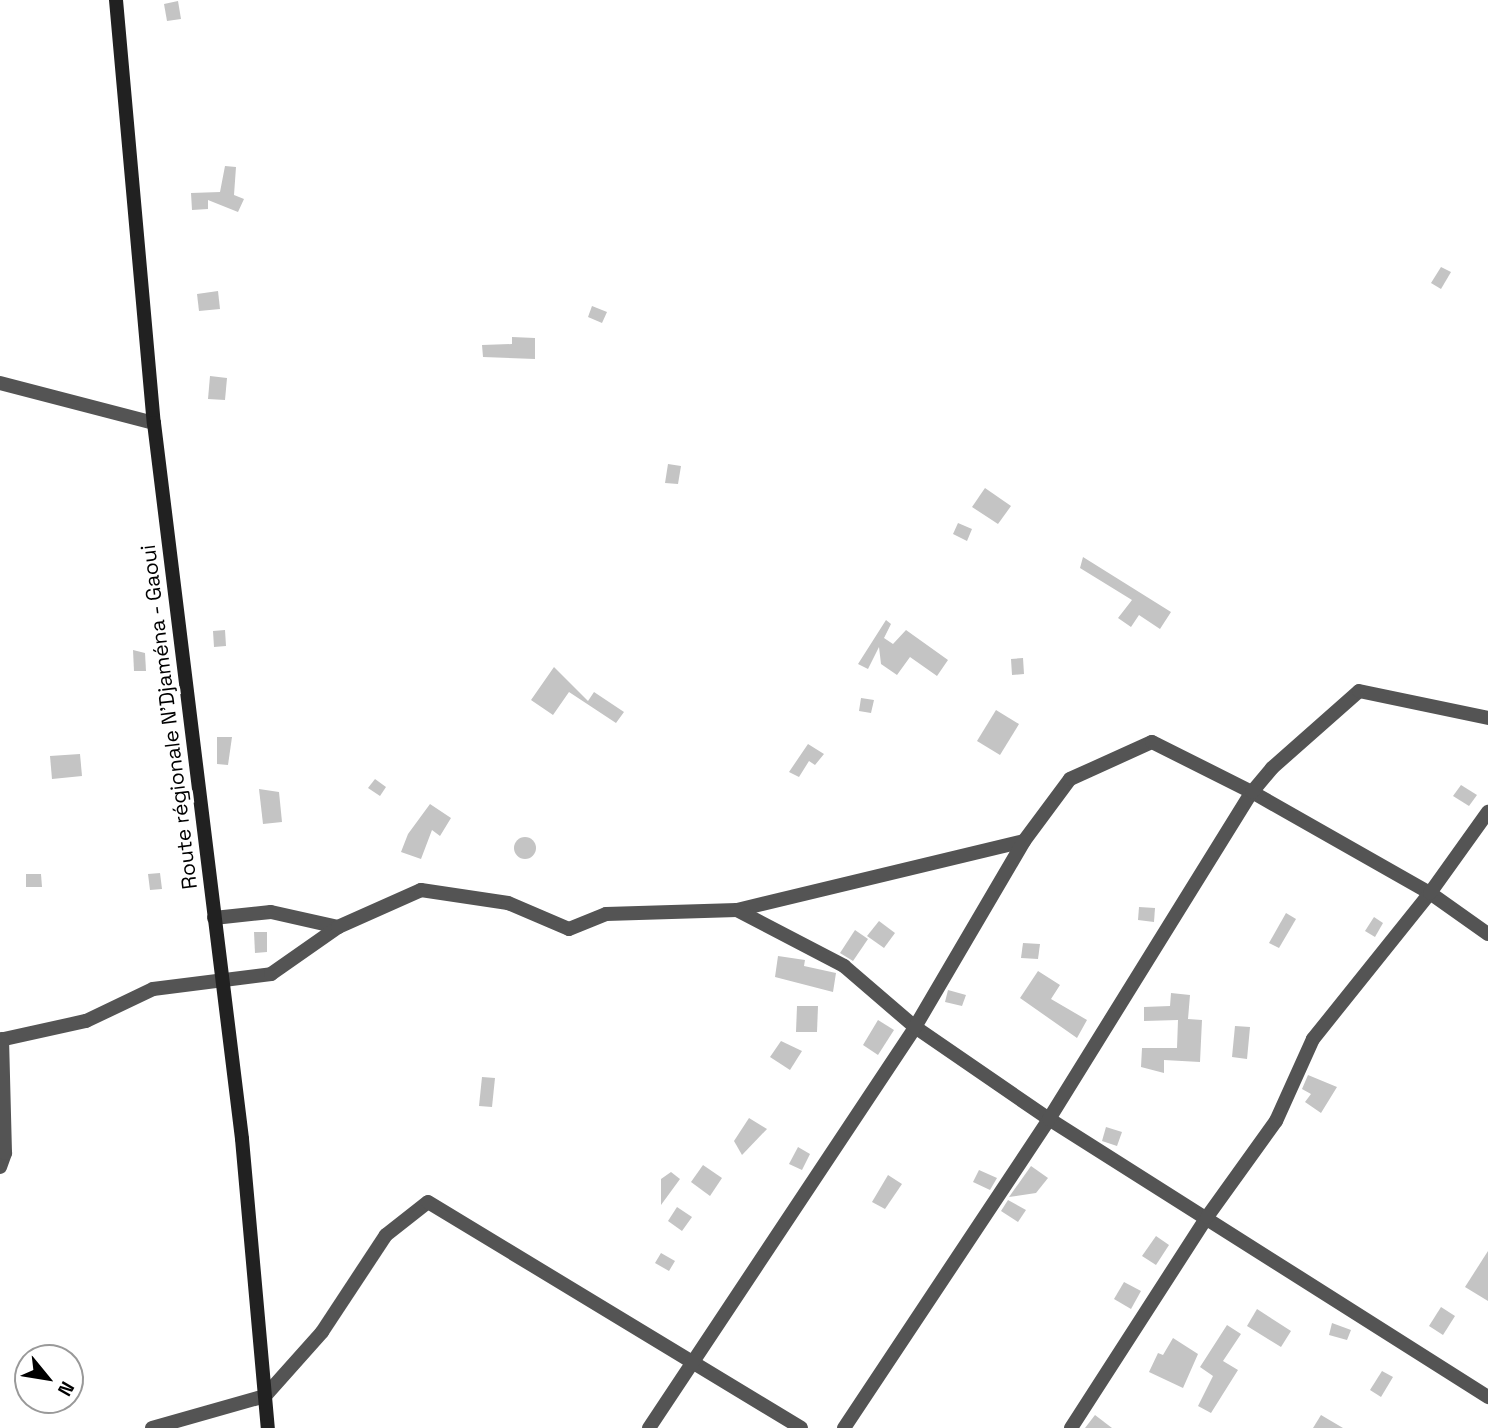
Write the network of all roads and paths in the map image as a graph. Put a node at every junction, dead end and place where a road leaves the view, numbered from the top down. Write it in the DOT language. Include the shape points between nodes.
graph roads {
  1 [pos="116,0"];
  2 [pos="0,383"];
  3 [pos="155,423"];
  4 [pos="1488,718"];
  5 [pos="1252,792"];
  6 [pos="1488,812"];
  7 [pos="1024,841"];
  8 [pos="1430,893"];
  9 [pos="737,910"];
  10 [pos="214,918"];
  11 [pos="338,927"];
  12 [pos="1488,934"];
  13 [pos="221,978"];
  14 [pos="915,1027"];
  15 [pos="1,1039"];
  16 [pos="1049,1119"];
  17 [pos="0,1167"];
  18 [pos="1207,1217"];
  19 [pos="692,1362"];
  20 [pos="265,1396"];
  21 [pos="1488,1396"];
  22 [pos="152,1428"];
  23 [pos="268,1428"];
  24 [pos="649,1428"];
  25 [pos="801,1428"];
  26 [pos="844,1428"];
  27 [pos="1071,1428"];
  1 -- 3 [label="street, Route régionale N'Djaména - Gaoui"];
  2 -- 3 [label="street"];
  3 -- 10 [label="street, Route régionale N'Djaména - Gaoui"];
  4 -- 5 [label="street" via="1359,691 1272,768"];
  5 -- 7 [label="street" via="1152,742 1070,779"];
  5 -- 8 [label="street"];
  5 -- 16 [label="street"];
  6 -- 8 [label="street"];
  7 -- 9 [label="street"];
  7 -- 14 [label="street"];
  8 -- 12 [label="street"];
  8 -- 18 [label="street" via="1313,1038 1276,1121"];
  9 -- 11 [label="street" via="606,914 569,929 508,903 421,890"];
  9 -- 14 [label="street" via="844,966"];
  10 -- 11 [label="street" via="271,912"];
  10 -- 13 [label="street, Route régionale N'Djaména - Gaoui"];
  11 -- 13 [label="street" via="271,974"];
  13 -- 15 [label="street" via="153,989 86,1021"];
  13 -- 20 [label="street, Route régionale N'Djaména - Gaoui" via="242,1139"];
  14 -- 16 [label="street"];
  14 -- 19 [label="street"];
  15 -- 17 [label="street" via="5,1153"];
  16 -- 18 [label="street"];
  16 -- 26 [label="street"];
  18 -- 21 [label="street"];
  18 -- 27 [label="street"];
  19 -- 20 [label="street" via="428,1202 386,1235 322,1332"];
  19 -- 24 [label="street"];
  19 -- 25 [label="street"];
  20 -- 22 [label="street"];
  20 -- 23 [label="street, Route régionale N'Djaména - Gaoui"];
}
